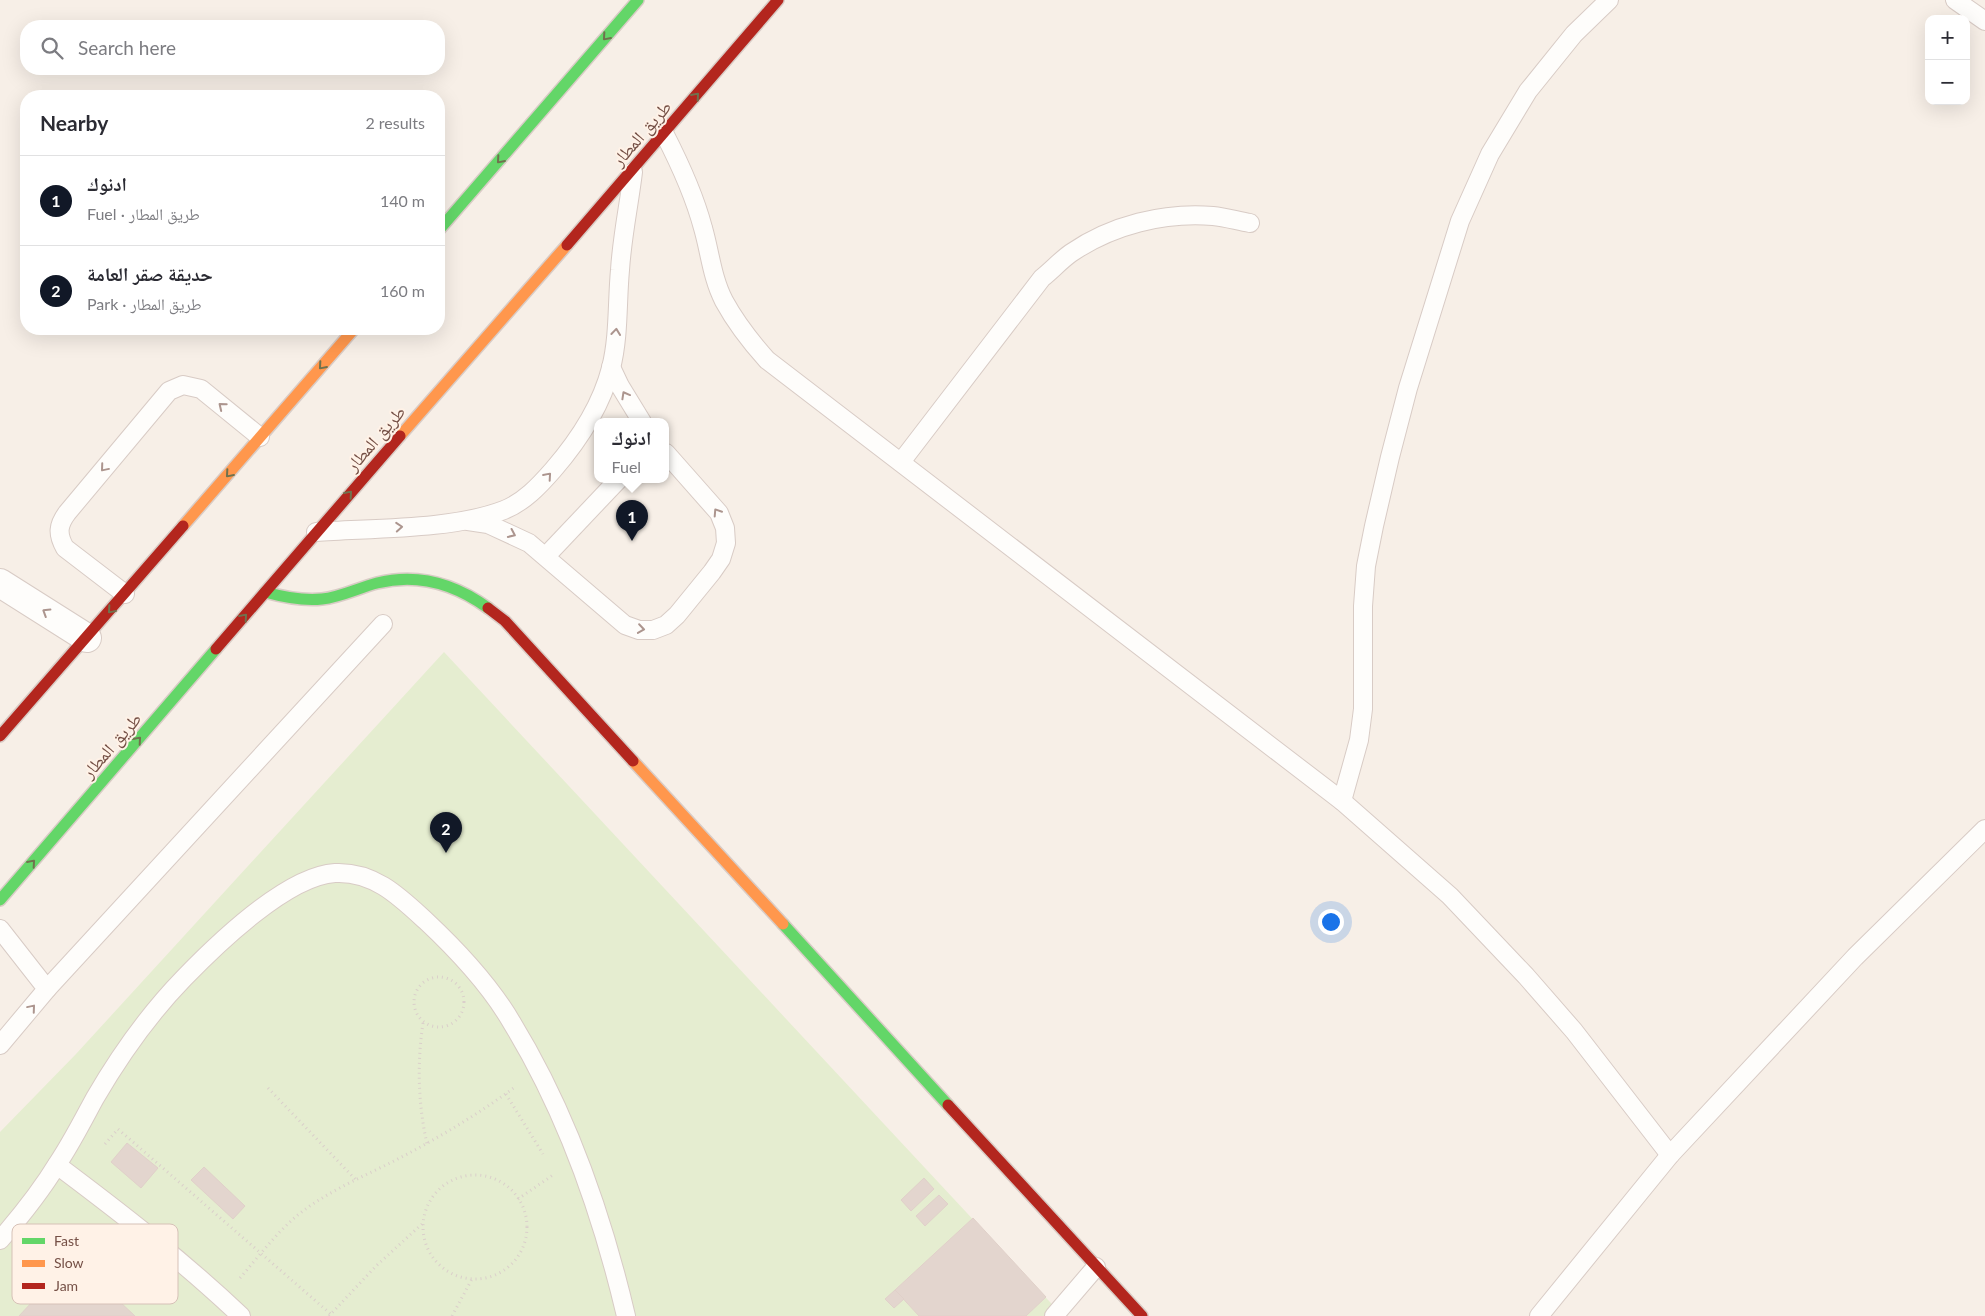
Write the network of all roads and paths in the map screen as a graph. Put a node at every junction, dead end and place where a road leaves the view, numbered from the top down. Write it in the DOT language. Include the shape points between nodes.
graph roads {
  1 [pos="638,0"];
  2 [pos="778,0"];
  3 [pos="1609,0"];
  4 [pos="1956,0"];
  5 [pos="1985,21"];
  6 [pos="664,133"];
  7 [pos="634,168"];
  8 [pos="445,223"];
  9 [pos="1250,223"];
  10 [pos="349,335"];
  11 [pos="611,367"];
  12 [pos="640,418"];
  13 [pos="260,437"];
  14 [pos="669,456"];
  15 [pos="901,462"];
  16 [pos="615,483"];
  17 [pos="465,520"];
  18 [pos="316,532"];
  19 [pos="546,556"];
  20 [pos="0,583"];
  21 [pos="265,592"];
  22 [pos="125,594"];
  23 [pos="383,624"];
  24 [pos="87,638"];
  25 [pos="0,736"];
  26 [pos="1342,801"];
  27 [pos="1985,829"];
  28 [pos="0,900"];
  29 [pos="0,929"];
  30 [pos="47,989"];
  31 [pos="423,1023"];
  32 [pos="0,1045"];
  33 [pos="538,1070"];
  34 [pos="268,1088"];
  35 [pos="427,1144"];
  36 [pos="1670,1155"];
  37 [pos="578,1159"];
  38 [pos="57,1165"];
  39 [pos="75,1178"];
  40 [pos="356,1180"];
  41 [pos="518,1198"];
  42 [pos="14,1224"];
  43 [pos="134,1224"];
  44 [pos="422,1224"];
  45 [pos="12,1226"];
  46 [pos="0,1240"];
  47 [pos="261,1254"];
  48 [pos="178,1259"];
  49 [pos="1096,1267"];
  50 [pos="472,1279"];
  51 [pos="222,1298"];
  52 [pos="331,1315"];
  53 [pos="241,1316"];
  54 [pos="452,1316"];
  55 [pos="626,1316"];
  56 [pos="1054,1316"];
  57 [pos="1142,1316"];
  58 [pos="1539,1316"];
  1 -- 8 [label="main road, one-way"];
  6 -- 2 [label="main road, طريق المطار, one-way"];
  3 -- 26 [label="lane" via="1574,34 1528,91 1490,154 1460,221 1408,388 1374,526 1363,606 1364,709"];
  4 -- 5 [label="lane"];
  6 -- 7 [label="main road, طريق المطار"];
  6 -- 15 [label="lane" via="694,196 723,299 742,332 767,360"];
  11 -- 7 [label="lane, one-way"];
  18 -- 7 [label="main road, طريق المطار, one-way"];
  9 -- 15 [label="lane" via="1213,216 1148,220 1103,235 1071,254 1042,278"];
  10 -- 13 [label="main road, one-way"];
  12 -- 11 [label="lane, one-way"];
  17 -- 11 [label="lane, one-way" via="504,510 537,489 586,428 602,398"];
  13 -- 22 [label="main road, one-way"];
  13 -- 22 [label="lane, one-way" via="201,389 183,385 169,391 66,513 59,530 65,548"];
  19 -- 14 [label="lane, one-way" via="625,625 639,630 653,630 666,625 722,559 726,544 725,528 719,513"];
  15 -- 26 [label="lane"];
  16 -- 19 [label="lane"];
  18 -- 17 [label="lane, one-way"];
  17 -- 19 [label="lane, one-way" via="509,532"];
  18 -- 21 [label="main road, طريق المطار"];
  24 -- 20 [label="street, one-way"];
  28 -- 21 [label="main road, طريق المطار, one-way"];
  21 -- 49 [label="main road" via="312,600 335,597 379,583 424,580 468,593 488,606"];
  22 -- 24 [label="main road, one-way"];
  23 -- 30 [label="lane"];
  24 -- 25 [label="main road"];
  26 -- 36 [label="lane" via="1450,896 1526,976 1574,1031"];
  27 -- 36 [label="lane" via="1855,957"];
  29 -- 30 [label="lane"];
  32 -- 30 [label="lane, one-way"];
  31 -- 31 [label="path" via="440,1028 457,1021 465,1006 461,988 447,976 429,977 416,989 413,1007"];
  31 -- 35 [label="path" via="418,1080"];
  33 -- 35 [label="path"];
  33 -- 37 [label="lane"];
  33 -- 38 [label="lane" via="512,1022 486,985 397,894 383,884 351,874 319,876 303,881 257,913 182,980 119,1058"];
  34 -- 40 [label="path"];
  35 -- 40 [label="path"];
  36 -- 58 [label="lane"];
  37 -- 41 [label="path"];
  37 -- 55 [label="lane" via="607,1243"];
  38 -- 39 [label="lane"];
  38 -- 42 [label="lane"];
  39 -- 43 [label="lane"];
  39 -- 47 [label="path" via="118,1129"];
  40 -- 47 [label="path" via="298,1214"];
  41 -- 44 [label="path" via="493,1178 461,1176 434,1194"];
  41 -- 50 [label="path" via="527,1230 516,1260 503,1271"];
  44 -- 50 [label="path" via="431,1256 456,1275"];
  44 -- 52 [label="path" via="376,1266"];
  45 -- 46 [label="lane"];
  47 -- 51 [label="path"];
  47 -- 52 [label="path"];
  48 -- 51 [label="lane"];
  49 -- 56 [label="lane"];
  49 -- 57 [label="main road"];
  50 -- 54 [label="path"];
  51 -- 53 [label="lane"];
}
